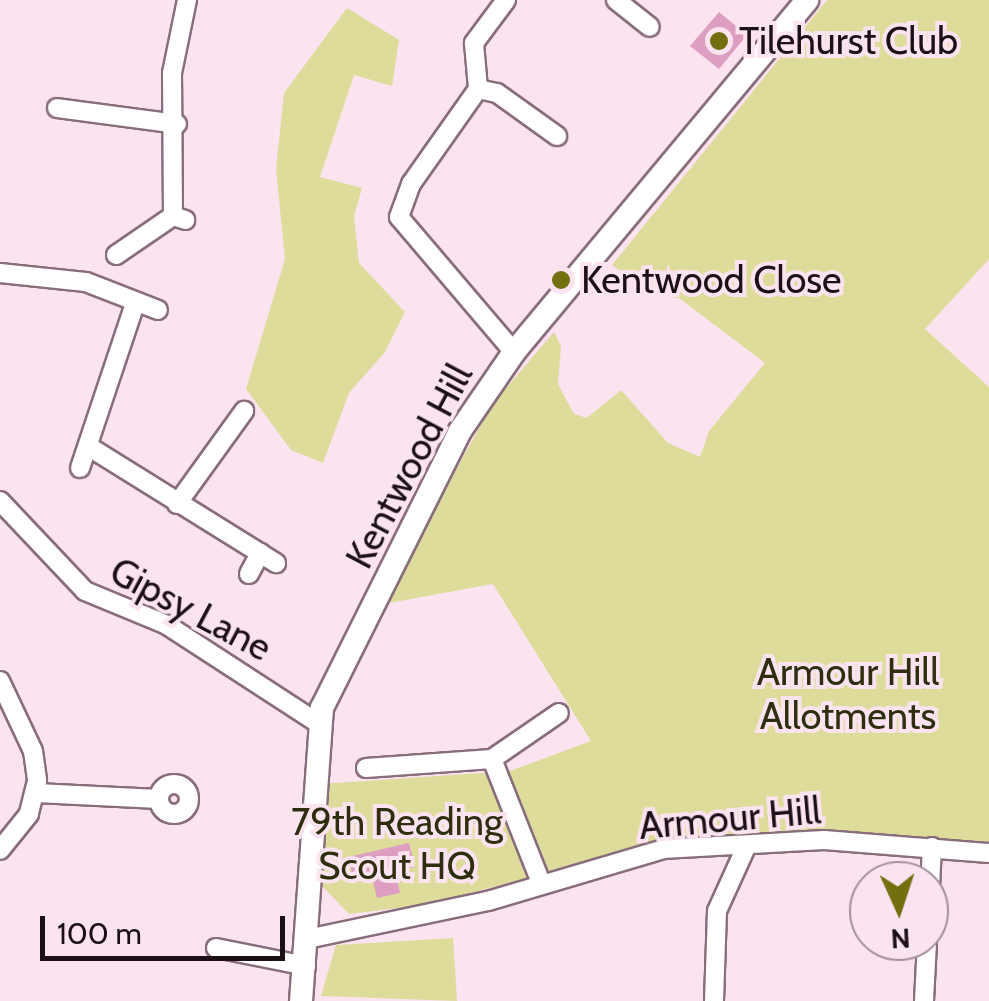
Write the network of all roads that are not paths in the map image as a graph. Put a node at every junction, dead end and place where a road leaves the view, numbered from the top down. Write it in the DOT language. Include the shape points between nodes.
graph roads {
  1 [pos="187,0"];
  2 [pos="506,0"];
  3 [pos="616,0"];
  4 [pos="806,0"];
  5 [pos="650,26"];
  6 [pos="478,88"];
  7 [pos="58,108"];
  8 [pos="177,124"];
  9 [pos="556,136"];
  10 [pos="116,255"];
  11 [pos="0,273"];
  12 [pos="135,304"];
  13 [pos="158,310"];
  14 [pos="514,352"];
  15 [pos="244,411"];
  16 [pos="90,448"];
  17 [pos="80,468"];
  18 [pos="0,501"];
  19 [pos="177,504"];
  20 [pos="249,574"];
  21 [pos="0,680"];
  22 [pos="558,713"];
  23 [pos="318,723"];
  24 [pos="492,758"];
  25 [pos="366,768"];
  26 [pos="36,793"];
  27 [pos="159,798"];
  28 [pos="746,845"];
  29 [pos="932,847"];
  30 [pos="0,850"];
  31 [pos="989,853"];
  32 [pos="931,861"];
  33 [pos="541,883"];
  34 [pos="307,938"];
  35 [pos="216,948"];
  36 [pos="926,961"];
  37 [pos="306,966"];
  38 [pos="301,1001"];
  39 [pos="714,1001"];
  40 [pos="924,1001"];
  1 -- 8 [label="street" via="172,73"];
  2 -- 6 [label="street" via="474,43"];
  3 -- 5 [label="street"];
  4 -- 14 [label="street, Kentwood Hill"];
  6 -- 9 [label="street" via="498,93"];
  6 -- 14 [label="street" via="412,184 400,218"];
  7 -- 8 [label="street"];
  8 -- 10 [label="street" via="179,218"];
  11 -- 12 [label="street" via="86,282"];
  12 -- 13 [label="street"];
  12 -- 16 [label="street"];
  14 -- 23 [label="street, Kentwood Hill" via="460,431"];
  15 -- 19 [label="street"];
  16 -- 17 [label="street"];
  16 -- 19 [label="street"];
  18 -- 23 [label="street, Gipsy Lane" via="85,591 167,625"];
  19 -- 20 [label="street" via="268,558"];
  21 -- 26 [label="street" via="33,750"];
  22 -- 24 [label="street"];
  23 -- 34 [label="street, Kentwood Hill"];
  24 -- 25 [label="street"];
  24 -- 33 [label="street"];
  26 -- 27 [label="street"];
  26 -- 30 [label="street" via="18,834"];
  28 -- 29 [label="street, Armour Hill"];
  28 -- 33 [label="street, Armour Hill" via="663,849"];
  28 -- 39 [label="street" via="717,912"];
  29 -- 31 [label="street, Armour Hill"];
  29 -- 32 [label="street"];
  33 -- 34 [label="street, Armour Hill"];
  34 -- 37 [label="street, Kentwood Hill"];
  35 -- 37 [label="street"];
  36 -- 40 [label="street"];
  37 -- 38 [label="street, Kentwood Hill"];
}
